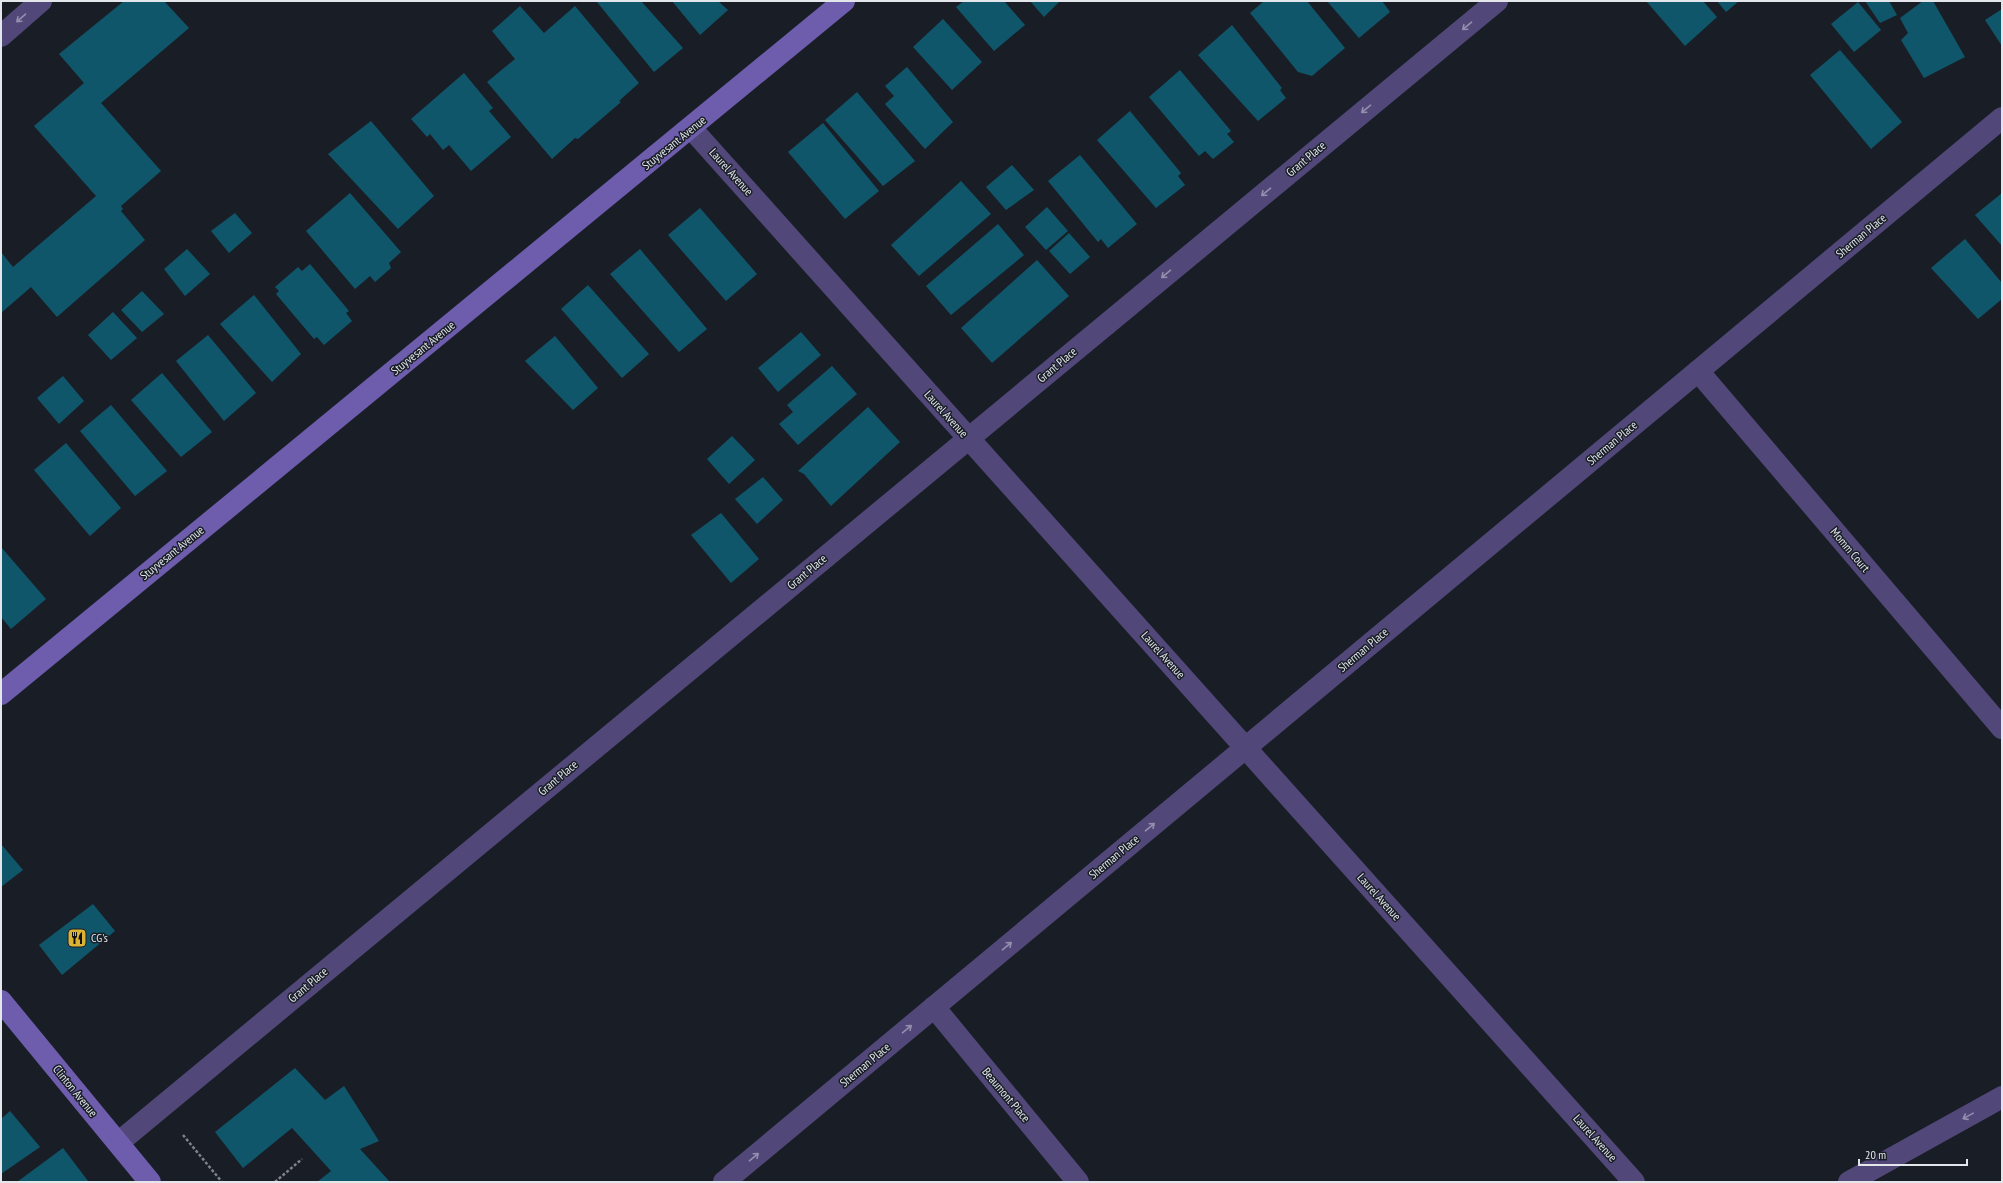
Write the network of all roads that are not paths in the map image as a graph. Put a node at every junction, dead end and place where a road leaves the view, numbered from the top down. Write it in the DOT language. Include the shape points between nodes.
graph roads {
  1 [pos="41,1"];
  2 [pos="844,1"];
  3 [pos="1497,1"];
  4 [pos="1,36"];
  5 [pos="2002,118"];
  6 [pos="691,128"];
  7 [pos="1698,371"];
  8 [pos="968,438"];
  9 [pos="1,694"];
  10 [pos="2002,728"];
  11 [pos="1245,748"];
  12 [pos="1,1001"];
  13 [pos="934,1007"];
  14 [pos="2002,1097"];
  15 [pos="118,1143"];
  16 [pos="150,1182"];
  17 [pos="724,1182"];
  18 [pos="1078,1182"];
  19 [pos="1634,1182"];
  20 [pos="1849,1182"];
  1 -- 4 [label="street, one-way"];
  2 -- 6 [label="main road, Stuyvesant Avenue"];
  3 -- 8 [label="street, Grant Place, one-way"];
  5 -- 7 [label="street, Sherman Place"];
  6 -- 8 [label="street, Laurel Avenue"];
  6 -- 9 [label="main road, Stuyvesant Avenue"];
  7 -- 10 [label="street, Momm Court"];
  7 -- 11 [label="street, Sherman Place"];
  8 -- 11 [label="street, Laurel Avenue"];
  8 -- 15 [label="street, Grant Place"];
  13 -- 11 [label="street, Sherman Place, one-way"];
  11 -- 19 [label="street, Laurel Avenue"];
  12 -- 15 [label="main road, Clinton Avenue"];
  17 -- 13 [label="street, Sherman Place, one-way"];
  13 -- 18 [label="street, Beaumont Place"];
  14 -- 20 [label="street, one-way"];
  15 -- 16 [label="main road, Clinton Avenue"];
}
